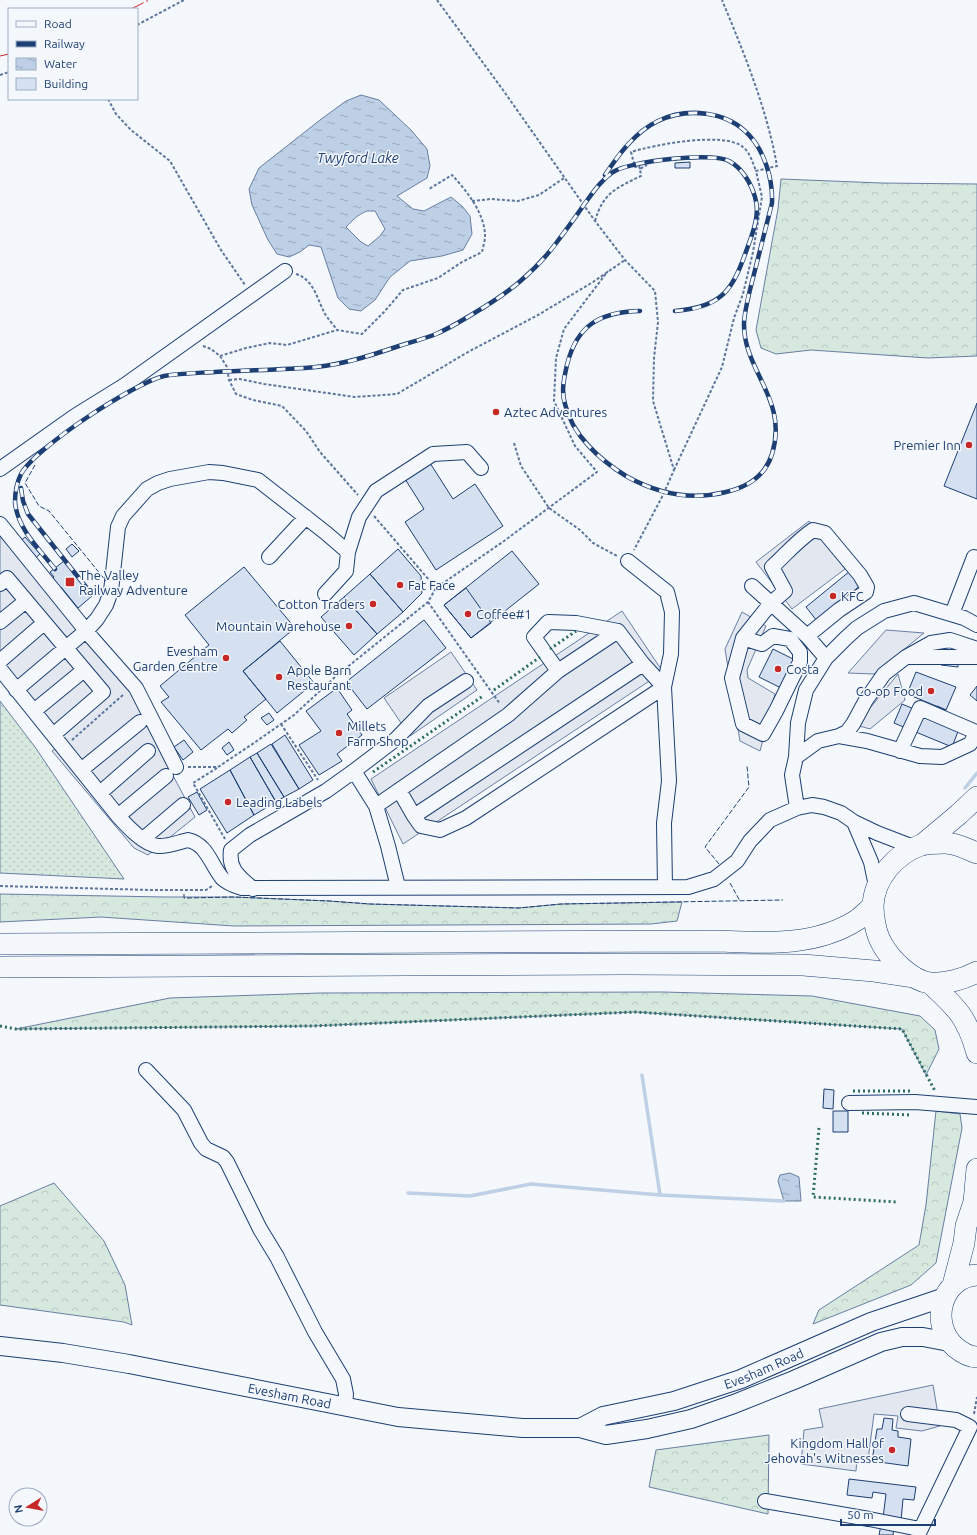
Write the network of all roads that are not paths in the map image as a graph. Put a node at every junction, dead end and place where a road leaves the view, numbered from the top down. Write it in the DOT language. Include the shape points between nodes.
graph roads {
  1 [pos="285,271"];
  2 [pos="481,468"];
  3 [pos="0,469"];
  4 [pos="306,517"];
  5 [pos="0,524"];
  6 [pos="348,552"];
  7 [pos="269,557"];
  8 [pos="974,557"];
  9 [pos="628,561"];
  10 [pos="0,584"];
  11 [pos="752,586"];
  12 [pos="325,594"];
  13 [pos="26,601"];
  14 [pos="771,603"];
  15 [pos="952,614"];
  16 [pos="0,622"];
  17 [pos="44,623"];
  18 [pos="977,625"];
  19 [pos="87,630"];
  20 [pos="618,631"];
  21 [pos="808,636"];
  22 [pos="743,638"];
  23 [pos="65,648"];
  24 [pos="977,649"];
  25 [pos="906,657"];
  26 [pos="977,657"];
  27 [pos="826,658"];
  28 [pos="0,661"];
  29 [pos="643,664"];
  30 [pos="0,669"];
  31 [pos="84,670"];
  32 [pos="558,671"];
  33 [pos="466,681"];
  34 [pos="664,687"];
  35 [pos="16,690"];
  36 [pos="34,712"];
  37 [pos="140,722"];
  38 [pos="977,732"];
  39 [pos="53,735"];
  40 [pos="839,736"];
  41 [pos="900,751"];
  42 [pos="148,752"];
  43 [pos="796,756"];
  44 [pos="81,770"];
  45 [pos="354,772"];
  46 [pos="399,790"];
  47 [pos="100,793"];
  48 [pos="977,797"];
  49 [pos="183,805"];
  50 [pos="376,806"];
  51 [pos="797,808"];
  52 [pos="118,816"];
  53 [pos="414,816"];
  54 [pos="854,822"];
  55 [pos="143,839"];
  56 [pos="919,846"];
  57 [pos="977,853"];
  58 [pos="398,887"];
  59 [pos="665,887"];
  60 [pos="253,889"];
  61 [pos="875,896"];
  62 [pos="0,944"];
  63 [pos="0,967"];
  64 [pos="977,972"];
  65 [pos="922,980"];
  66 [pos="977,1053"];
  67 [pos="146,1070"];
  68 [pos="850,1103"];
  69 [pos="977,1107"];
  70 [pos="977,1169"];
  71 [pos="976,1207"];
  72 [pos="977,1275"];
  73 [pos="949,1291"];
  74 [pos="949,1342"];
  75 [pos="0,1346"];
  76 [pos="976,1358"];
  77 [pos="345,1407"];
  78 [pos="908,1414"];
  79 [pos="580,1428"];
  80 [pos="765,1501"];
  81 [pos="919,1532"];
  1 -- 3 [label="street" via="125,385 75,416"];
  2 -- 6 [label="street" via="467,452 433,454 376,491 359,516"];
  4 -- 6 [label="street"];
  4 -- 7 [label="street"];
  4 -- 19 [label="street" via="258,480 209,472 158,483 147,490 123,516 118,527 106,605"];
  5 -- 19 [label="street"];
  6 -- 12 [label="street" via="346,570"];
  8 -- 15 [label="street"];
  9 -- 34 [label="street" via="667,592 672,612 671,654"];
  10 -- 13 [label="street" via="7,578"];
  11 -- 14 [label="street"];
  13 -- 16 [label="street"];
  13 -- 17 [label="street"];
  14 -- 21 [label="street"];
  14 -- 21 [label="street" via="785,591 772,567 800,539 813,530 825,533 867,587 866,592"];
  14 -- 22 [label="street"];
  15 -- 18 [label="street"];
  15 -- 27 [label="street" via="914,603 884,612 857,628"];
  17 -- 23 [label="street"];
  17 -- 28 [label="street"];
  19 -- 23 [label="street"];
  19 -- 52 [label="street" via="136,688 171,772"];
  20 -- 29 [label="street"];
  20 -- 32 [label="street"];
  20 -- 32 [label="street" via="548,622 534,637"];
  21 -- 27 [label="street"];
  22 -- 22 [label="street" via="762,644 773,636 790,639 800,652 800,662 763,734 743,724 732,678"];
  23 -- 31 [label="street"];
  23 -- 35 [label="street"];
  24 -- 25 [label="street" via="950,640 931,643"];
  25 -- 26 [label="street"];
  25 -- 40 [label="street" via="884,674 853,724 847,732"];
  27 -- 43 [label="street" via="806,690 798,723"];
  29 -- 34 [label="street"];
  29 -- 53 [label="street"];
  30 -- 35 [label="street"];
  31 -- 36 [label="street"];
  31 -- 39 [label="street" via="103,692"];
  32 -- 46 [label="street" via="508,715"];
  33 -- 45 [label="street" via="428,706 396,739"];
  34 -- 53 [label="street" via="466,818 440,830 421,826"];
  34 -- 59 [label="street" via="669,781 664,823"];
  35 -- 36 [label="street"];
  36 -- 39 [label="street"];
  37 -- 44 [label="street"];
  38 -- 41 [label="street" via="970,744 942,757 920,756"];
  38 -- 41 [label="street" via="920,708"];
  39 -- 44 [label="street"];
  40 -- 41 [label="street"];
  40 -- 43 [label="street" via="818,741"];
  42 -- 47 [label="street"];
  43 -- 51 [label="street" via="792,775"];
  44 -- 47 [label="street"];
  45 -- 50 [label="street"];
  45 -- 60 [label="street" via="250,834 231,850 230,858 234,870"];
  46 -- 50 [label="street"];
  46 -- 53 [label="street"];
  47 -- 52 [label="street"];
  48 -- 56 [label="highway"];
  49 -- 55 [label="street"];
  50 -- 58 [label="street"];
  51 -- 54 [label="street" via="812,805 824,807 841,813"];
  51 -- 59 [label="street" via="770,820 750,841 737,861 714,879 688,887"];
  52 -- 55 [label="street"];
  54 -- 56 [label="street" via="894,841"];
  54 -- 61 [label="street" via="871,862"];
  55 -- 60 [label="street" via="158,846 193,841 207,854 222,878 230,884"];
  56 -- 57 [label="highway" via="946,843"];
  56 -- 61 [label="highway" via="886,869"];
  58 -- 59 [label="street"];
  58 -- 60 [label="street"];
  61 -- 62 [label="highway" via="857,920 833,932 812,939 779,943 717,941"];
  61 -- 65 [label="highway" via="876,926 881,943 893,959"];
  63 -- 65 [label="highway" via="795,965 874,971"];
  64 -- 65 [label="highway" via="948,981"];
  65 -- 66 [label="highway" via="955,1006 966,1021"];
  67 -- 77 [label="street" via="184,1110 200,1143 227,1162 315,1332 343,1379"];
  68 -- 69 [label="street" via="915,1102"];
  70 -- 71 [label="highway"];
  71 -- 73 [label="highway" via="966,1226 964,1243"];
  72 -- 73 [label="highway" via="963,1278"];
  73 -- 74 [label="highway" via="940,1317 942,1330"];
  73 -- 79 [label="main road, Evesham Road" via="740,1379 674,1401 603,1416"];
  74 -- 76 [label="highway" via="960,1352"];
  74 -- 79 [label="main road, Evesham Road" via="923,1337 902,1337 882,1342 734,1404 691,1419 654,1428 606,1434"];
  75 -- 77 [label="main road, Evesham Road" via="129,1364"];
  77 -- 79 [label="main road, Evesham Road" via="398,1417 523,1428"];
  78 -- 81 [label="street" via="956,1420 970,1427"];
  80 -- 81 [label="street" via="869,1519"];
}
